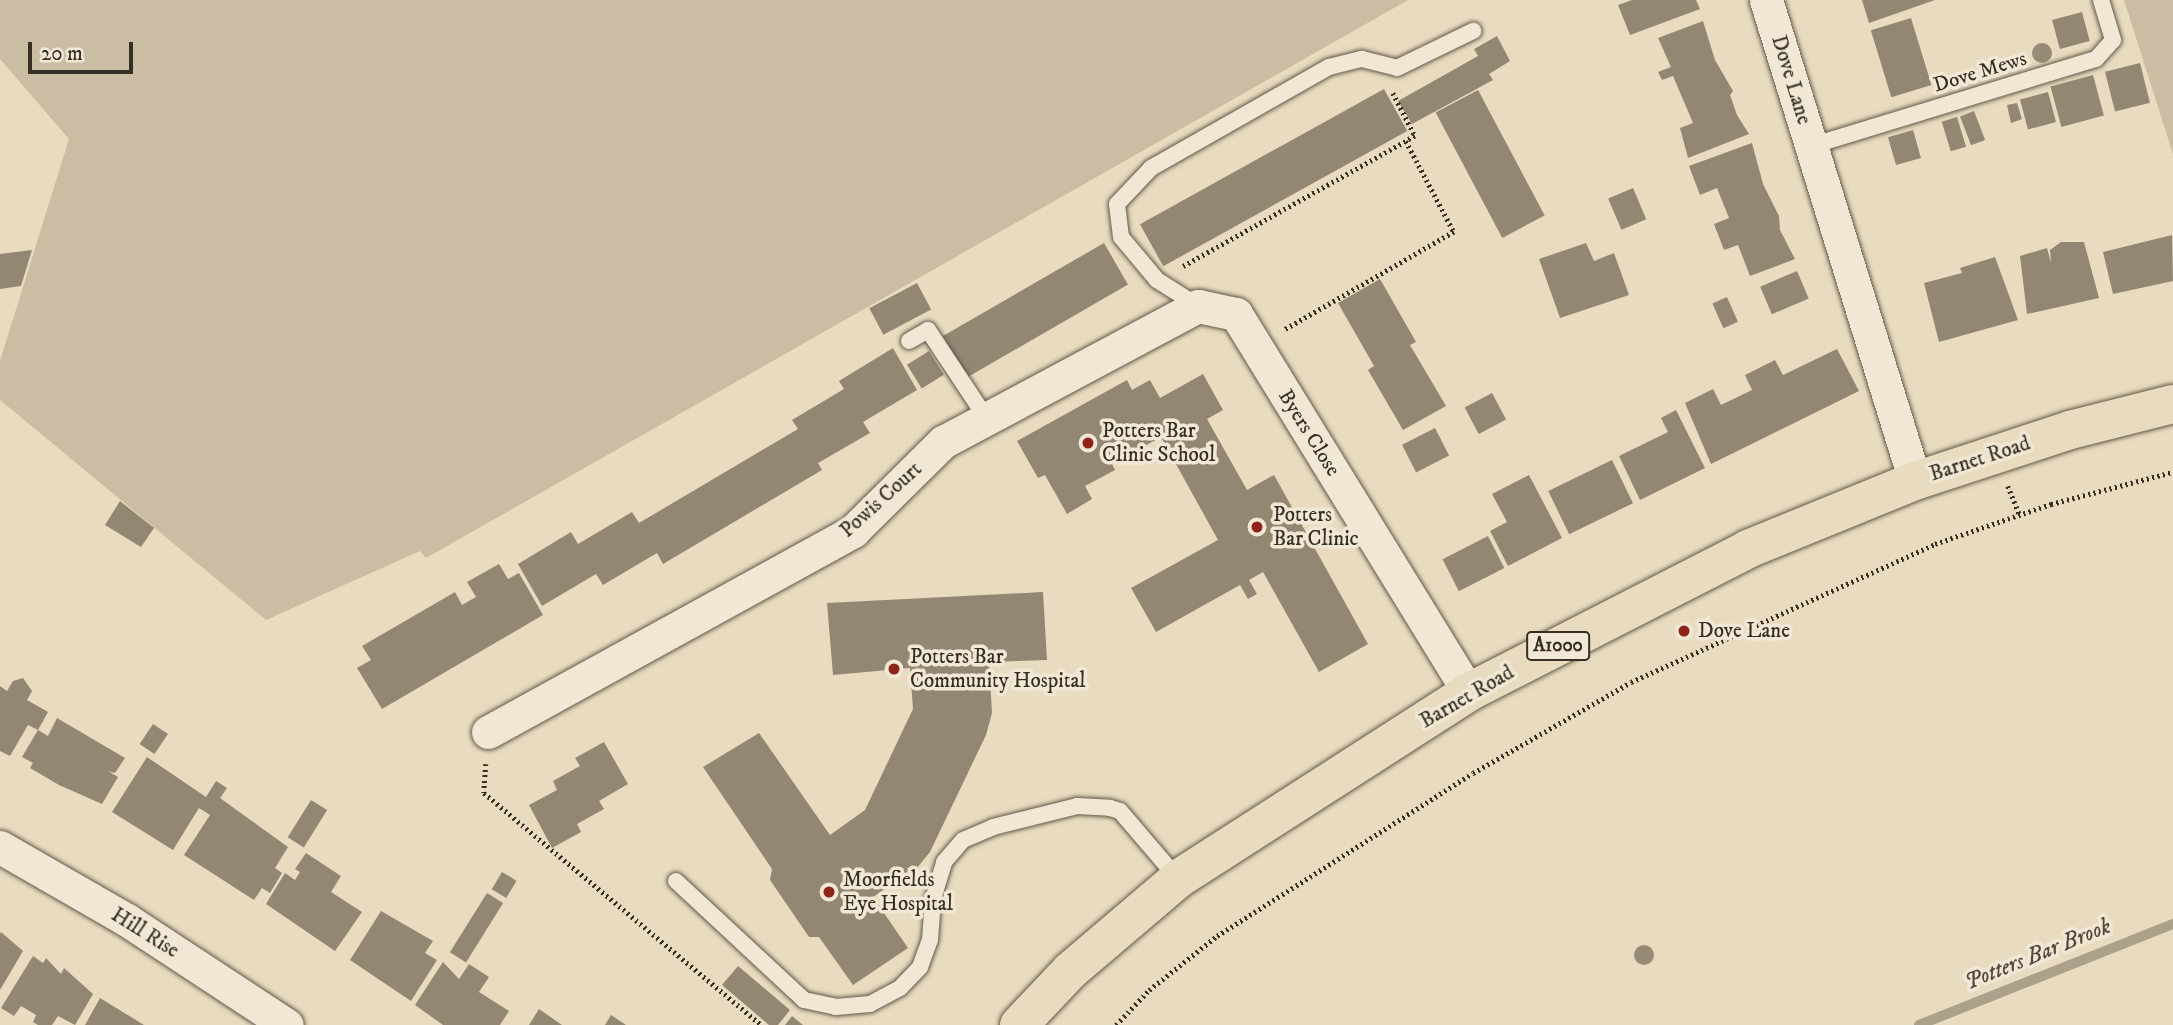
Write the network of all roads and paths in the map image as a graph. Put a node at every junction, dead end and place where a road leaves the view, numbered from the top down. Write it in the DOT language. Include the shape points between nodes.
graph roads {
  1 [pos="1766,0"];
  2 [pos="2101,0"];
  3 [pos="1473,32"];
  4 [pos="1397,68"];
  5 [pos="1406,141"];
  6 [pos="1811,146"];
  7 [pos="1157,280"];
  8 [pos="1198,306"];
  9 [pos="909,341"];
  10 [pos="1256,346"];
  11 [pos="2173,404"];
  12 [pos="987,419"];
  13 [pos="2173,472"];
  14 [pos="1915,481"];
  15 [pos="1469,692"];
  16 [pos="488,732"];
  17 [pos="0,847"];
  18 [pos="1178,879"];
  19 [pos="676,881"];
  20 [pos="287,1025"];
  21 [pos="761,1025"];
  22 [pos="1019,1025"];
  23 [pos="1115,1025"];
  1 -- 6 [label="street, Dove Lane"];
  2 -- 6 [label="lane, Dove Mews" via="2113,40 2096,59"];
  3 -- 4 [label="lane"];
  4 -- 5 [label="path" via="1393,94 1415,136"];
  4 -- 7 [label="lane" via="1363,59 1329,67 1151,169 1117,204 1121,237"];
  5 -- 7 [label="path"];
  5 -- 10 [label="path" via="1454,232"];
  6 -- 14 [label="street, Dove Lane"];
  7 -- 8 [label="lane"];
  8 -- 10 [label="street, Byers Close" via="1236,314"];
  8 -- 12 [label="street, Powis Court"];
  9 -- 12 [label="lane" via="928,330"];
  10 -- 15 [label="street, Byers Close"];
  11 -- 14 [label="main road, Barnet Road / A1000" via="2070,430"];
  12 -- 16 [label="street, Powis Court" via="943,442 853,531"];
  13 -- 23 [label="path" via="2051,503 1935,544 1631,682 1473,773 1217,936 1149,990"];
  14 -- 15 [label="main road, Barnet Road / A1000" via="1748,549"];
  15 -- 18 [label="main road, Barnet Road / A1000"];
  16 -- 21 [label="path" via="484,793"];
  17 -- 20 [label="street, Hill Rise" via="138,927"];
  18 -- 19 [label="lane" via="1120,811 1110,808 1076,806 993,827 963,840 944,862 933,899 930,940 919,967 900,988 870,1004 836,1007 804,1000"];
  18 -- 22 [label="main road, Barnet Road / A1000" via="1070,971"];
}
